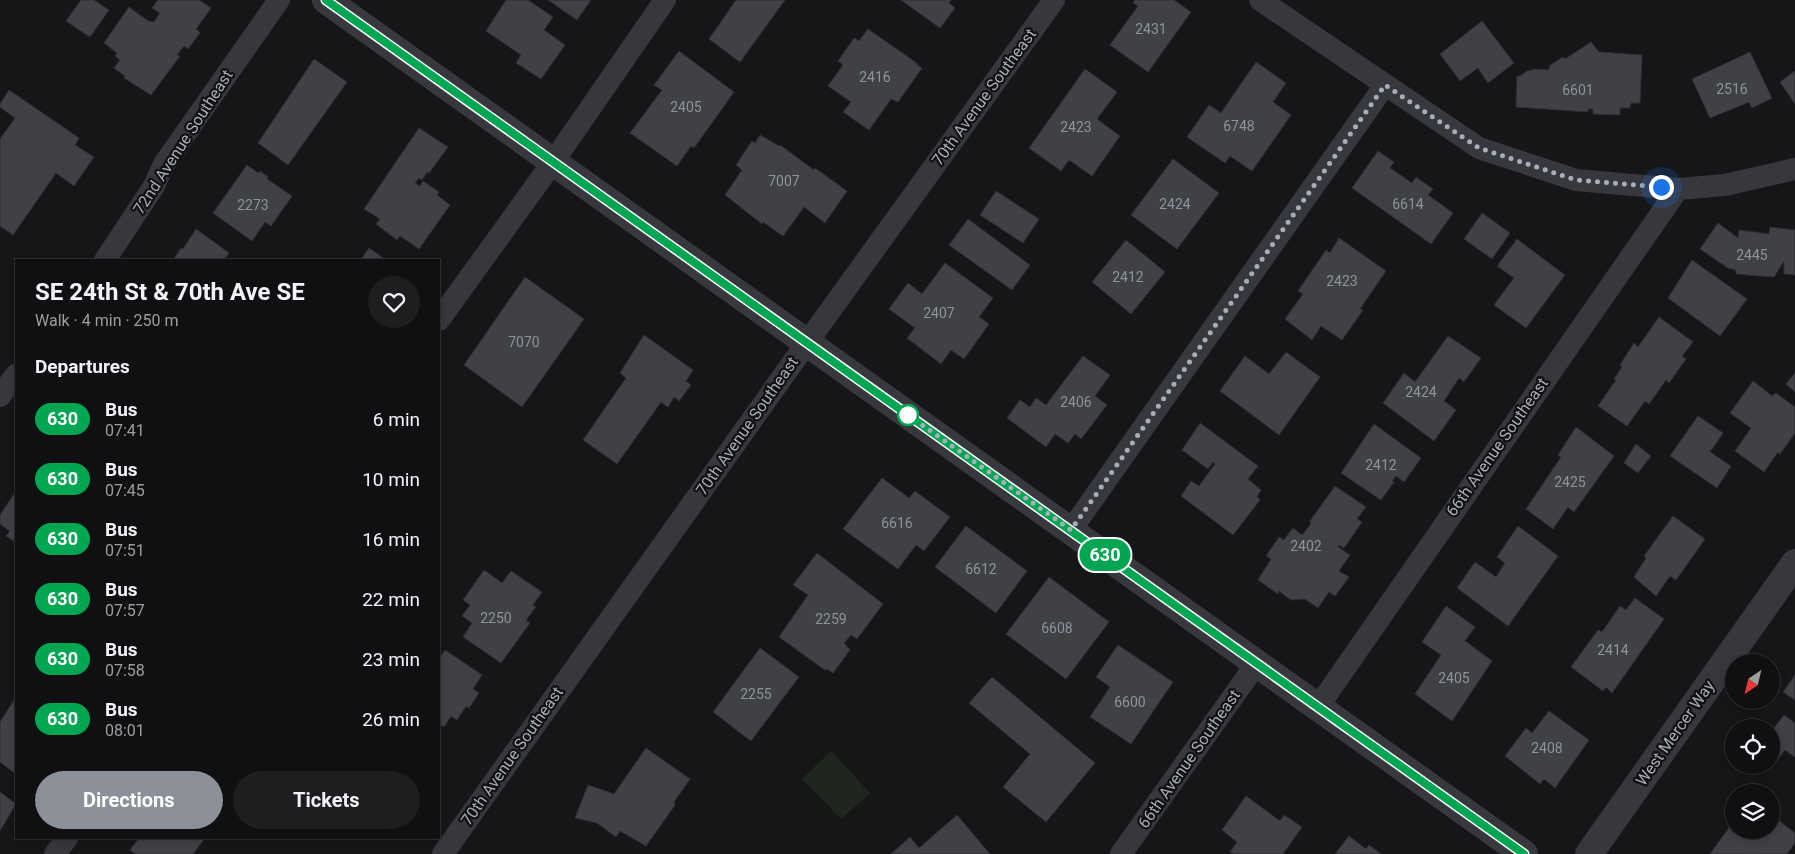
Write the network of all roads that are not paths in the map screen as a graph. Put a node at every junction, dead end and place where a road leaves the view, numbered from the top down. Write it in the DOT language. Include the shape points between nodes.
graph roads {
  1 [pos="279,0"];
  2 [pos="326,0"];
  3 [pos="665,0"];
  4 [pos="1054,0"];
  5 [pos="1260,0"];
  6 [pos="1385,85"];
  7 [pos="553,162"];
  8 [pos="1795,169"];
  9 [pos="1678,189"];
  10 [pos="105,259"];
  11 [pos="440,319"];
  12 [pos="807,342"];
  13 [pos="15,376"];
  14 [pos="0,396"];
  15 [pos="1071,530"];
  16 [pos="1795,563"];
  17 [pos="1257,663"];
  18 [pos="1318,707"];
  19 [pos="66,839"];
  20 [pos="55,854"];
  21 [pos="443,854"];
  22 [pos="1121,854"];
  23 [pos="1524,854"];
  24 [pos="1589,854"];
  1 -- 10 [label="street, 72nd Avenue Southeast" via="164,164 154,186"];
  2 -- 7 [label="street"];
  3 -- 7 [label="street"];
  4 -- 12 [label="street, 70th Avenue Southeast"];
  5 -- 6 [label="street"];
  6 -- 9 [label="street" via="1479,148 1576,180"];
  6 -- 15 [label="street"];
  7 -- 11 [label="street"];
  7 -- 12 [label="street"];
  8 -- 9 [label="street" via="1726,185"];
  9 -- 18 [label="street, 66th Avenue Southeast"];
  12 -- 15 [label="street"];
  12 -- 21 [label="street, 70th Avenue Southeast"];
  13 -- 14 [label="street"];
  15 -- 17 [label="street"];
  16 -- 24 [label="street, West Mercer Way"];
  17 -- 18 [label="street"];
  17 -- 22 [label="street, 66th Avenue Southeast"];
  18 -- 23 [label="street"];
  19 -- 20 [label="street"];
}
